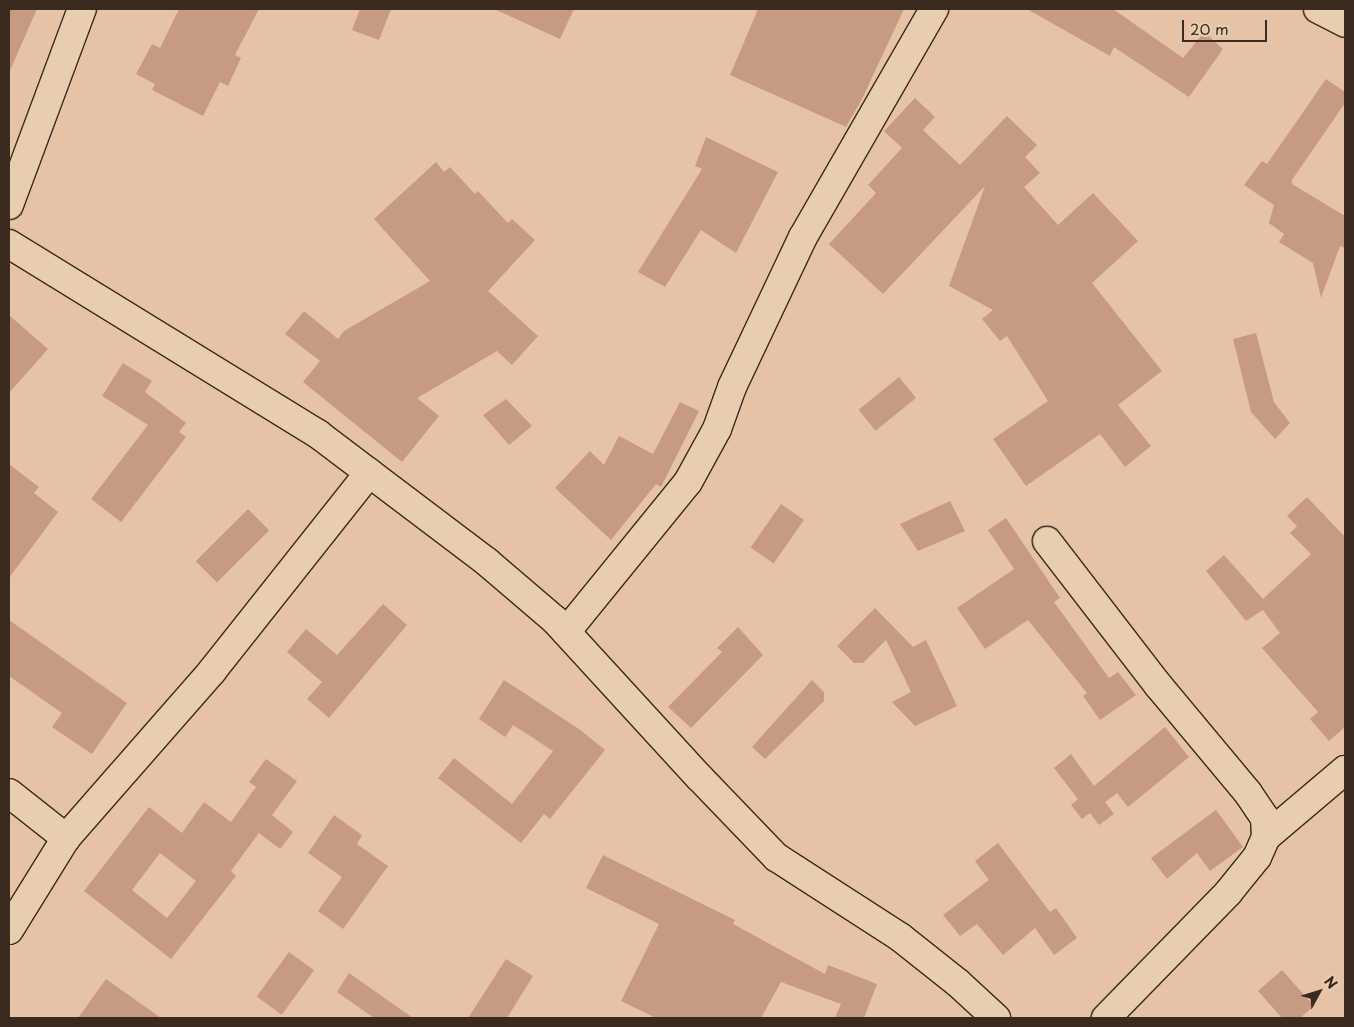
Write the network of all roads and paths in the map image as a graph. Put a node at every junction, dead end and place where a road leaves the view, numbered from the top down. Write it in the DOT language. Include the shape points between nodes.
graph roads {
  1 [pos="82,9"];
  2 [pos="934,9"];
  3 [pos="1318,9"];
  4 [pos="1345,23"];
  5 [pos="9,205"];
  6 [pos="9,244"];
  7 [pos="369,473"];
  8 [pos="1047,541"];
  9 [pos="566,632"];
  10 [pos="1345,770"];
  11 [pos="9,793"];
  12 [pos="1266,836"];
  13 [pos="66,838"];
  14 [pos="9,930"];
  15 [pos="996,1018"];
  16 [pos="1106,1018"];
  1 -- 5 [label="street"];
  2 -- 9 [label="street" via="803,237 732,387 717,429 688,482"];
  3 -- 4 [label="street"];
  6 -- 7 [label="street" via="318,434"];
  7 -- 9 [label="street" via="487,562"];
  7 -- 13 [label="street" via="212,671"];
  8 -- 12 [label="street" via="1158,685 1248,793 1265,818"];
  9 -- 15 [label="street" via="776,857 900,937 958,982"];
  10 -- 12 [label="street"];
  11 -- 13 [label="street"];
  12 -- 16 [label="street" via="1257,857 1228,892"];
  13 -- 14 [label="street"];
}
